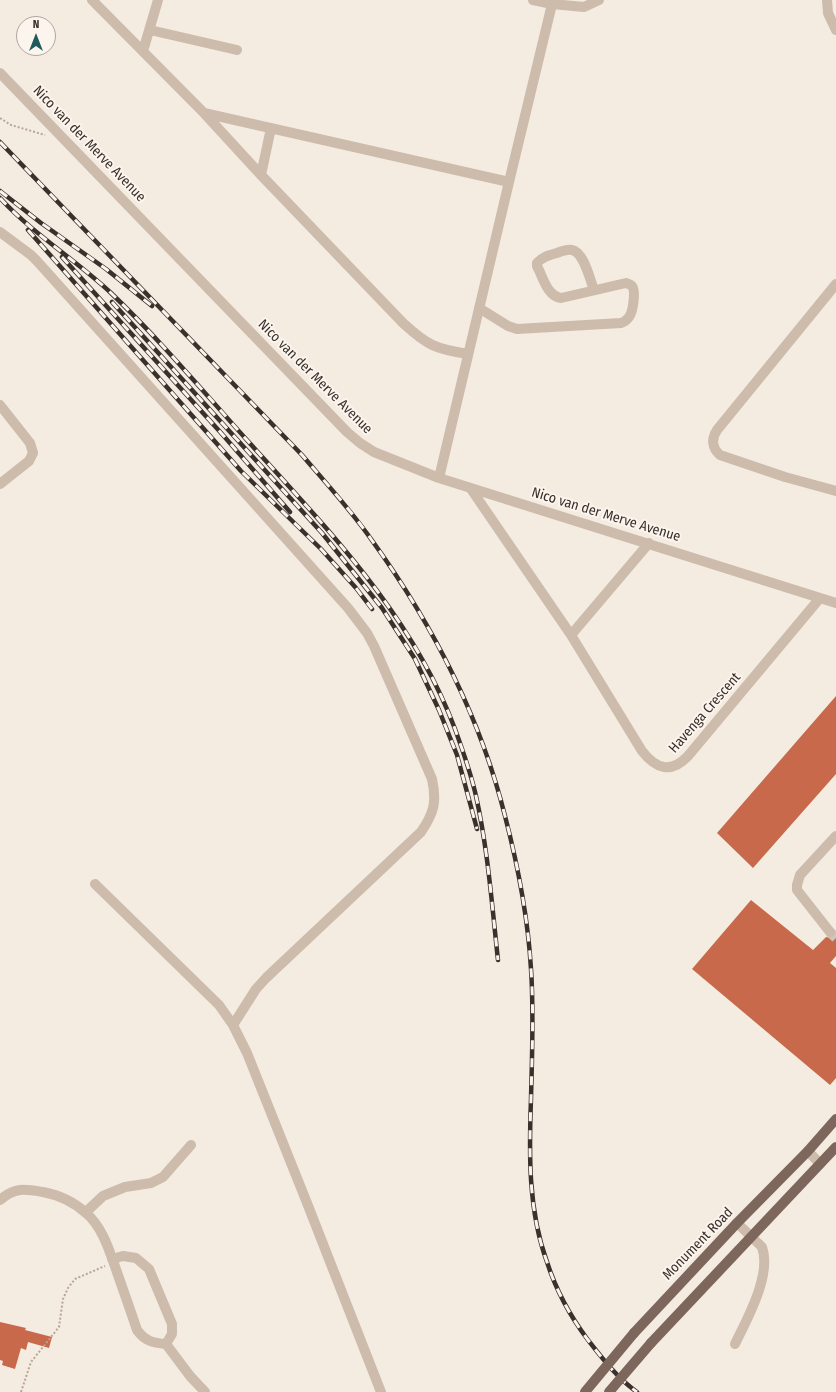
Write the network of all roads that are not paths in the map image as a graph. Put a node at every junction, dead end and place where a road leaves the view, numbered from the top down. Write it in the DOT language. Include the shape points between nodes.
graph roads {
  1 [pos="92,0"];
  2 [pos="158,0"];
  3 [pos="533,0"];
  4 [pos="599,0"];
  5 [pos="827,0"];
  6 [pos="553,2"];
  7 [pos="150,30"];
  8 [pos="836,30"];
  9 [pos="237,50"];
  10 [pos="143,51"];
  11 [pos="0,73"];
  12 [pos="204,113"];
  13 [pos="271,128"];
  14 [pos="261,175"];
  15 [pos="509,182"];
  16 [pos="0,232"];
  17 [pos="836,284"];
  18 [pos="594,290"];
  19 [pos="479,308"];
  20 [pos="468,354"];
  21 [pos="0,405"];
  22 [pos="439,478"];
  23 [pos="0,484"];
  24 [pos="471,489"];
  25 [pos="836,491"];
  26 [pos="649,543"];
  27 [pos="820,598"];
  28 [pos="836,603"];
  29 [pos="571,635"];
  30 [pos="836,836"];
  31 [pos="95,884"];
  32 [pos="830,932"];
  33 [pos="233,1025"];
  34 [pos="836,1119"];
  35 [pos="191,1145"];
  36 [pos="836,1147"];
  37 [pos="808,1151"];
  38 [pos="820,1164"];
  39 [pos="0,1200"];
  40 [pos="86,1212"];
  41 [pos="737,1222"];
  42 [pos="751,1236"];
  43 [pos="112,1261"];
  44 [pos="166,1344"];
  45 [pos="734,1344"];
  46 [pos="206,1392"];
  47 [pos="381,1392"];
  48 [pos="585,1392"];
  49 [pos="609,1392"];
  1 -- 10 [label="street"];
  2 -- 7 [label="street"];
  3 -- 6 [label="street"];
  4 -- 6 [label="street" via="584,7"];
  5 -- 8 [label="street" via="828,13"];
  6 -- 15 [label="street"];
  7 -- 9 [label="street"];
  7 -- 10 [label="street"];
  10 -- 12 [label="street"];
  11 -- 22 [label="street, Nico van der Merve Avenue" via="360,444"];
  12 -- 13 [label="street"];
  12 -- 14 [label="street"];
  13 -- 14 [label="street"];
  13 -- 15 [label="street"];
  14 -- 20 [label="street" via="420,339 440,349"];
  15 -- 19 [label="street"];
  16 -- 33 [label="street" via="31,254 351,612 377,652 432,779 435,791 434,807 421,832 266,978"];
  17 -- 25 [label="street" via="717,430 713,441 714,449 720,455"];
  18 -- 18 [label="street" via="556,297 550,293 537,263 546,256 565,250 578,252 582,256"];
  18 -- 19 [label="street" via="626,283 632,286 634,291 630,317 621,323 517,329"];
  19 -- 20 [label="street"];
  20 -- 22 [label="street"];
  21 -- 23 [label="street" via="30,443 33,453 29,461"];
  22 -- 24 [label="street, Nico van der Merve Avenue"];
  24 -- 26 [label="street, Nico van der Merve Avenue"];
  24 -- 29 [label="street, Havenga Crescent"];
  26 -- 27 [label="street, Nico van der Merve Avenue"];
  26 -- 29 [label="street"];
  27 -- 28 [label="street, Nico van der Merve Avenue"];
  27 -- 29 [label="street, Havenga Crescent" via="693,751 684,761 672,767 664,768 658,765 642,751"];
  30 -- 32 [label="street" via="800,875 797,885 797,890"];
  31 -- 33 [label="street" via="219,1004"];
  33 -- 47 [label="street" via="247,1053"];
  34 -- 37 [label="main road, Monument Road"];
  35 -- 40 [label="street" via="163,1177 103,1196"];
  36 -- 38 [label="main road"];
  37 -- 38 [label="street"];
  37 -- 41 [label="main road, Monument Road"];
  38 -- 42 [label="main road"];
  39 -- 40 [label="street" via="17,1190 33,1190 65,1198"];
  40 -- 43 [label="street" via="101,1232"];
  41 -- 42 [label="street"];
  41 -- 48 [label="main road, Monument Road, bridge" via="634,1333"];
  42 -- 45 [label="street" via="762,1247 763,1276 747,1319"];
  42 -- 49 [label="main road, bridge"];
  43 -- 44 [label="street" via="137,1330 149,1341"];
  43 -- 44 [label="street" via="124,1256 136,1258 149,1269 172,1324 172,1334"];
  44 -- 46 [label="street" via="190,1376"];
}
